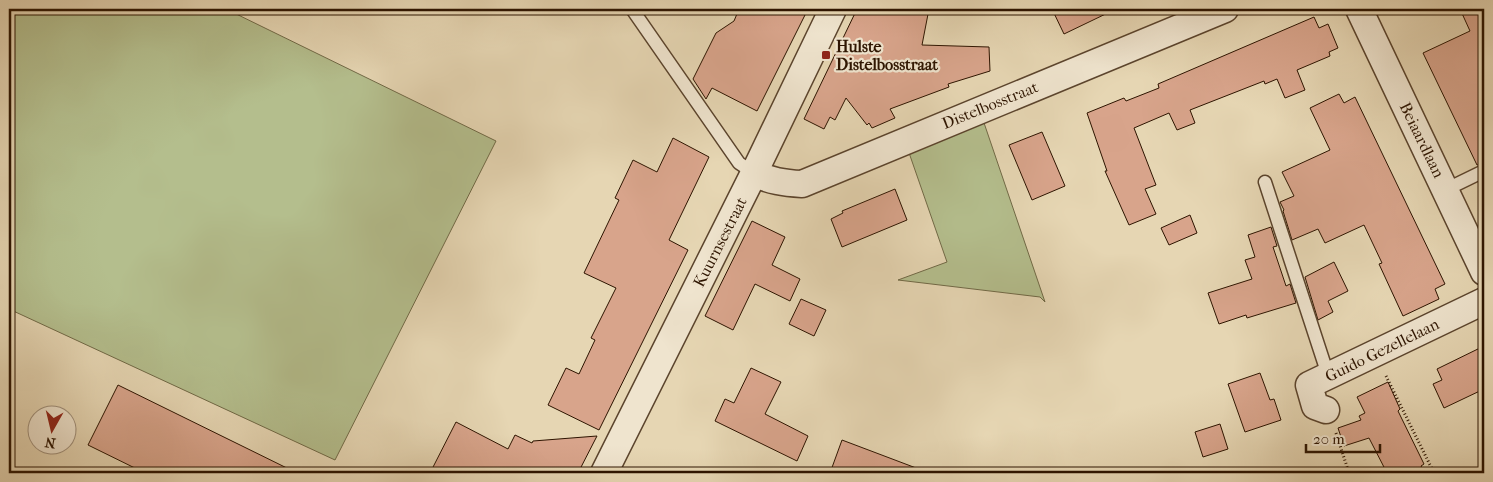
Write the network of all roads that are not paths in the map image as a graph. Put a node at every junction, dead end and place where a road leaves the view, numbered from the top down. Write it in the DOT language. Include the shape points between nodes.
graph roads {
  1 [pos="632,9"];
  2 [pos="833,9"];
  3 [pos="1225,9"];
  4 [pos="1359,9"];
  5 [pos="1484,171"];
  6 [pos="754,173"];
  7 [pos="1265,182"];
  8 [pos="1445,190"];
  9 [pos="1484,272"];
  10 [pos="1484,301"];
  11 [pos="1328,375"];
  12 [pos="1326,410"];
  13 [pos="604,473"];
  1 -- 6 [label="lane" via="739,163"];
  2 -- 6 [label="street, Kuurnsestraat"];
  3 -- 6 [label="street, Distelbosstraat" via="802,184 768,180"];
  4 -- 8 [label="street, Beiaardlaan"];
  5 -- 8 [label="lane"];
  6 -- 13 [label="street, Kuurnsestraat"];
  7 -- 11 [label="lane"];
  8 -- 9 [label="street, Beiaardlaan"];
  10 -- 11 [label="street, Guido Gezellelaan"];
  11 -- 12 [label="street, Guido Gezellelaan" via="1310,385 1315,406"];
}
